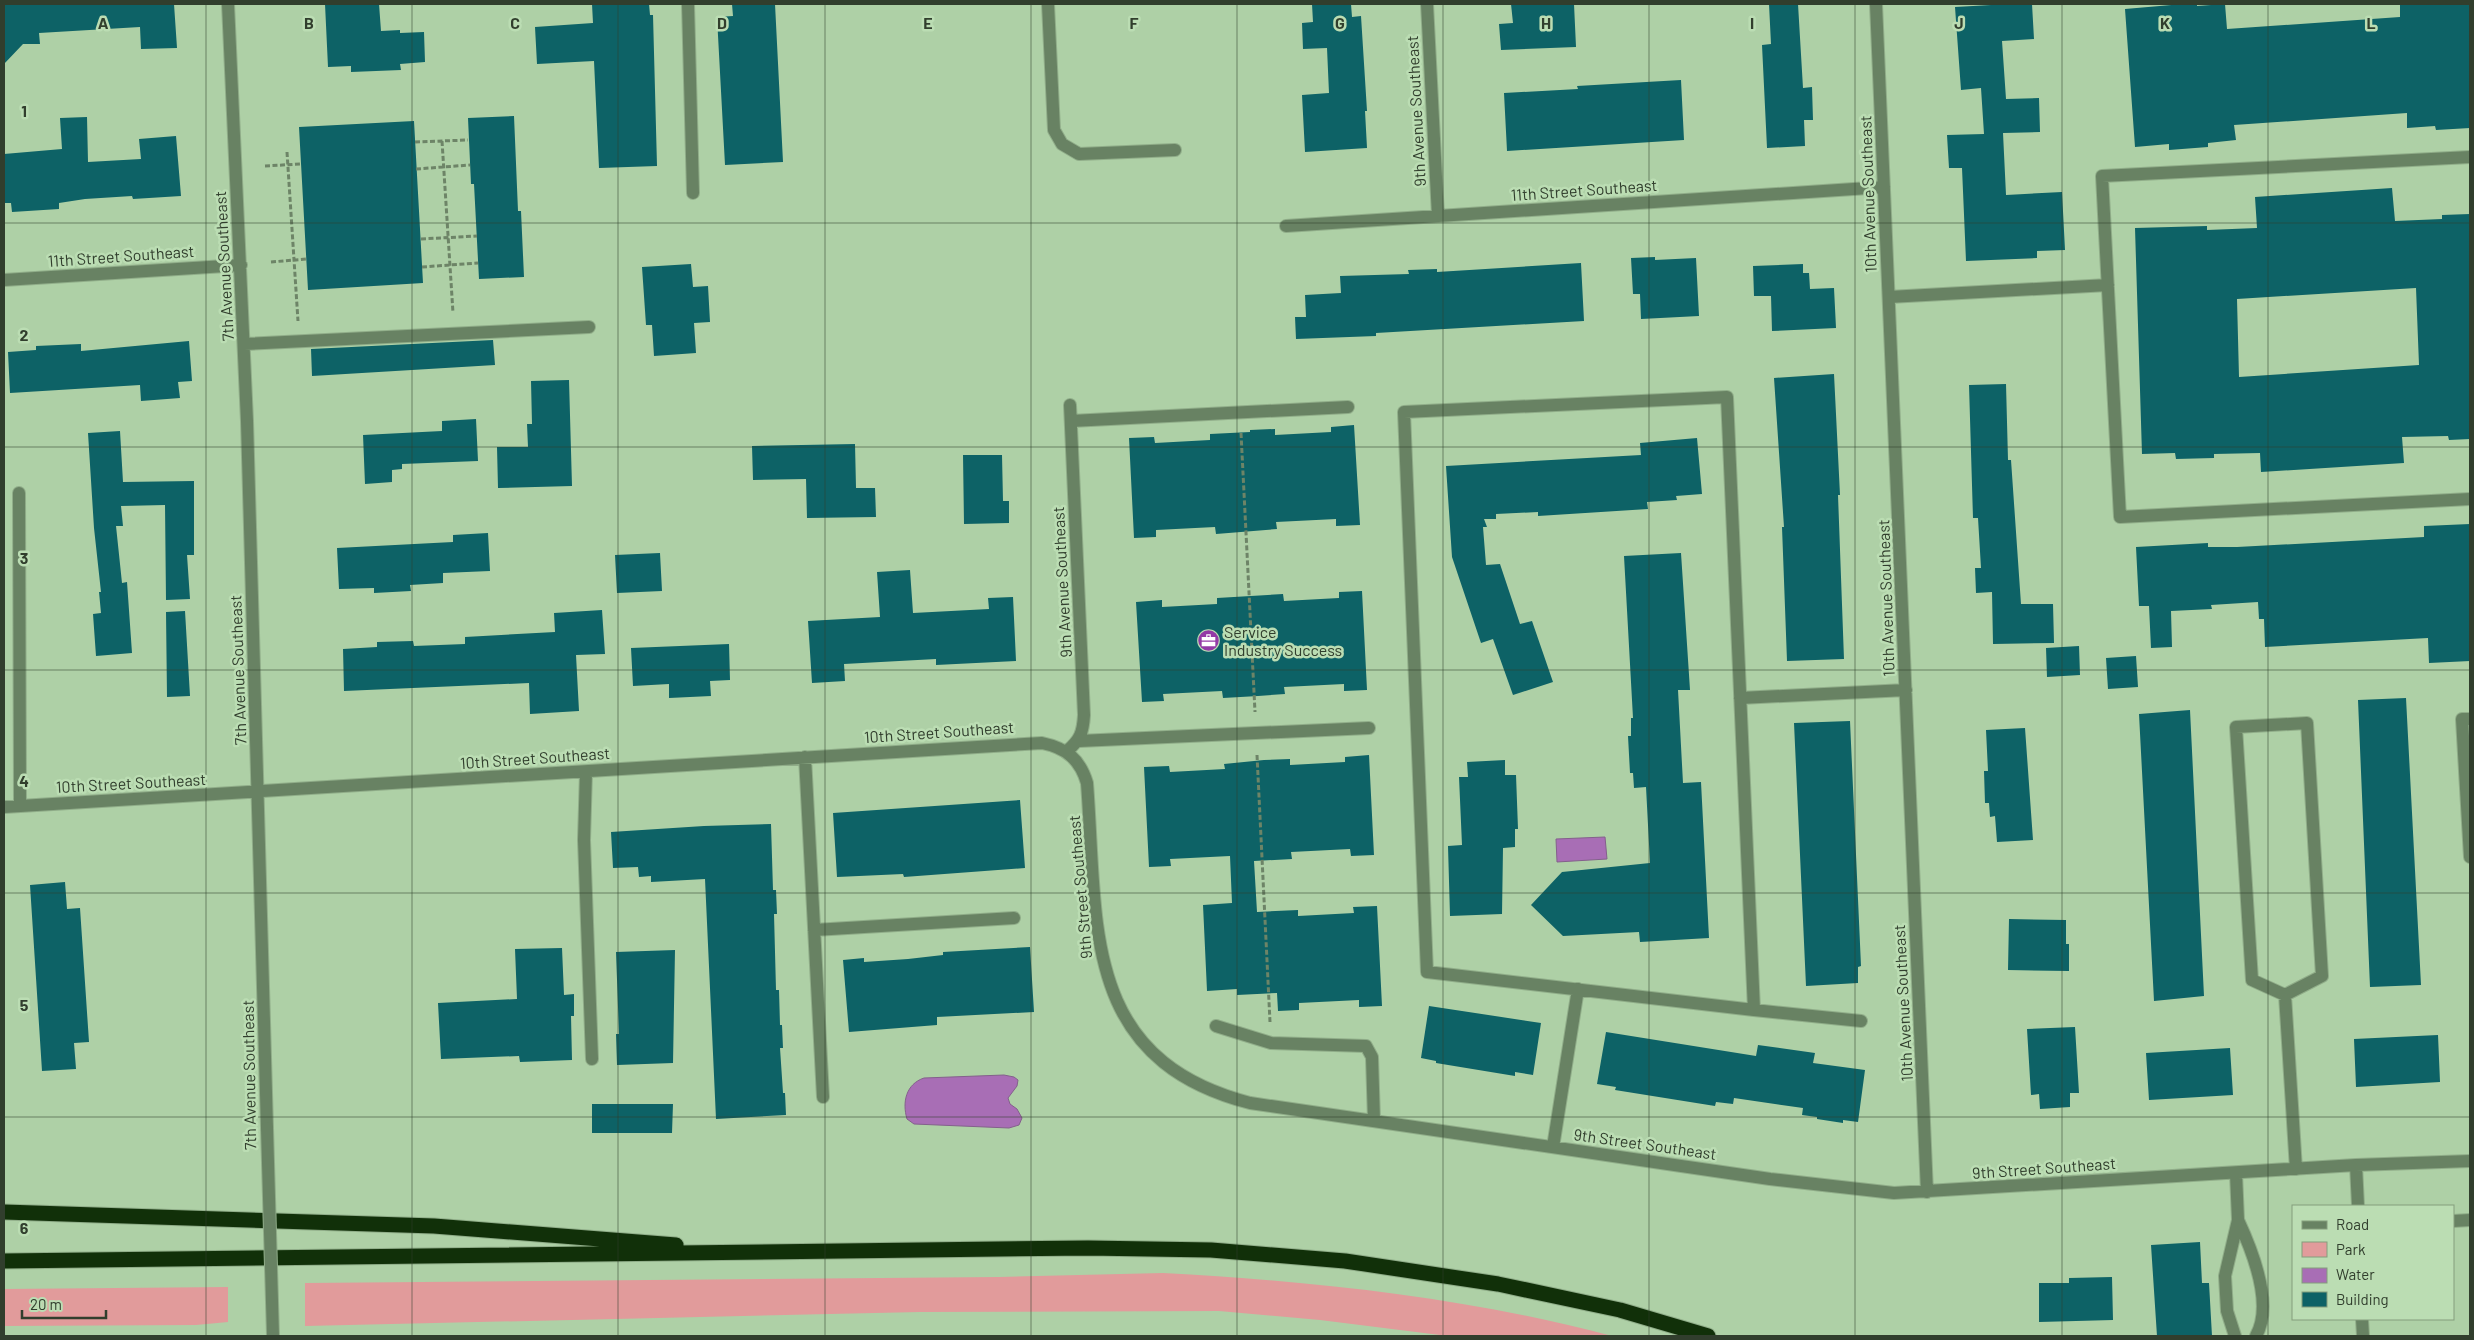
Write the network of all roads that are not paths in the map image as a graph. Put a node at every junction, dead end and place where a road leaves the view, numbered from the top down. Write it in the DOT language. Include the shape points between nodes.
graph roads {
  1 [pos="228,4"];
  2 [pos="688,4"];
  3 [pos="1048,4"];
  4 [pos="1427,4"];
  5 [pos="1876,4"];
  6 [pos="1175,150"];
  7 [pos="2470,157"];
  8 [pos="1884,187"];
  9 [pos="693,193"];
  10 [pos="1438,216"];
  11 [pos="1286,226"];
  12 [pos="241,265"];
  13 [pos="4,280"];
  14 [pos="2108,285"];
  15 [pos="1889,297"];
  16 [pos="589,327"];
  17 [pos="244,344"];
  18 [pos="1070,406"];
  19 [pos="1348,407"];
  20 [pos="1071,421"];
  21 [pos="19,493"];
  22 [pos="2470,499"];
  23 [pos="1906,690"];
  24 [pos="1740,698"];
  25 [pos="2470,719"];
  26 [pos="1369,728"];
  27 [pos="1079,741"];
  28 [pos="1067,752"];
  29 [pos="805,757"];
  30 [pos="586,772"];
  31 [pos="258,791"];
  32 [pos="20,806"];
  33 [pos="4,807"];
  34 [pos="2470,857"];
  35 [pos="1014,918"];
  36 [pos="814,930"];
  37 [pos="1578,989"];
  38 [pos="2285,995"];
  39 [pos="1754,1010"];
  40 [pos="1861,1021"];
  41 [pos="1216,1026"];
  42 [pos="592,1059"];
  43 [pos="823,1097"];
  44 [pos="1374,1121"];
  45 [pos="1553,1147"];
  46 [pos="2470,1161"];
  47 [pos="2356,1165"];
  48 [pos="2296,1169"];
  49 [pos="2236,1173"];
  50 [pos="1928,1192"];
  51 [pos="2358,1205"];
  52 [pos="4,1212"];
  53 [pos="2238,1220"];
  54 [pos="2470,1220"];
  55 [pos="2454,1221"];
  56 [pos="775,1252"];
  57 [pos="4,1261"];
  58 [pos="2362,1320"];
  59 [pos="273,1336"];
  60 [pos="1708,1336"];
  61 [pos="2234,1336"];
  62 [pos="2256,1336"];
  63 [pos="2363,1336"];
  1 -- 12 [label="street, 7th Avenue Southeast"];
  2 -- 9 [label="street"];
  3 -- 6 [label="street" via="1054,130 1062,144 1079,154"];
  4 -- 10 [label="street, 9th Avenue Southeast"];
  5 -- 8 [label="street, 10th Avenue Southeast"];
  7 -- 14 [label="street" via="2102,176"];
  8 -- 10 [label="street, 11th Street Southeast"];
  8 -- 15 [label="street, 10th Avenue Southeast"];
  10 -- 11 [label="street, 11th Street Southeast"];
  12 -- 13 [label="street, 11th Street Southeast"];
  12 -- 17 [label="street, 7th Avenue Southeast"];
  14 -- 15 [label="street"];
  14 -- 22 [label="street" via="2120,517"];
  15 -- 23 [label="street, 10th Avenue Southeast"];
  16 -- 17 [label="street"];
  17 -- 31 [label="street, 7th Avenue Southeast"];
  18 -- 20 [label="street, 9th Avenue Southeast"];
  19 -- 20 [label="street"];
  20 -- 27 [label="street, 9th Avenue Southeast" via="1084,716"];
  21 -- 32 [label="street"];
  23 -- 24 [label="street"];
  23 -- 50 [label="street, 10th Avenue Southeast"];
  24 -- 37 [label="street" via="1727,398 1404,412 1427,972"];
  24 -- 39 [label="street"];
  25 -- 34 [label="street" via="2462,720"];
  26 -- 27 [label="street"];
  27 -- 28 [label="street"];
  28 -- 29 [label="street, 10th Street Southeast" via="1057,746 1025,742"];
  28 -- 44 [label="street, 9th Street Southeast" via="1083,769 1086,783 1098,945 1120,1010 1137,1037 1190,1082 1221,1096"];
  29 -- 30 [label="street, 10th Street Southeast"];
  29 -- 36 [label="street"];
  30 -- 31 [label="street, 10th Street Southeast"];
  30 -- 42 [label="street" via="584,840"];
  31 -- 32 [label="street, 10th Street Southeast"];
  31 -- 59 [label="street, 7th Avenue Southeast, bridge"];
  32 -- 33 [label="street, 10th Street Southeast"];
  35 -- 36 [label="street"];
  36 -- 43 [label="street"];
  37 -- 39 [label="street"];
  37 -- 45 [label="street"];
  38 -- 38 [label="street" via="2322,976 2307,723 2236,728 2252,980"];
  38 -- 48 [label="street"];
  39 -- 40 [label="street"];
  41 -- 44 [label="street" via="1271,1043 1366,1046 1372,1057"];
  44 -- 45 [label="street, 9th Street Southeast"];
  45 -- 50 [label="street, 9th Street Southeast" via="1847,1189"];
  46 -- 47 [label="street, 9th Street Southeast"];
  47 -- 48 [label="street, 9th Street Southeast"];
  47 -- 51 [label="street"];
  48 -- 49 [label="street, 9th Street Southeast"];
  49 -- 50 [label="street, 9th Street Southeast"];
  49 -- 53 [label="street"];
  52 -- 56 [label="highway" via="434,1226"];
  53 -- 61 [label="street" via="2226,1276 2227,1311"];
  53 -- 62 [label="street" via="2259,1274 2261,1308"];
  54 -- 55 [label="street"];
  56 -- 57 [label="highway"];
  56 -- 60 [label="highway" via="1211,1250 1345,1261 1498,1284 1620,1310"];
  58 -- 63 [label="street"];
}
